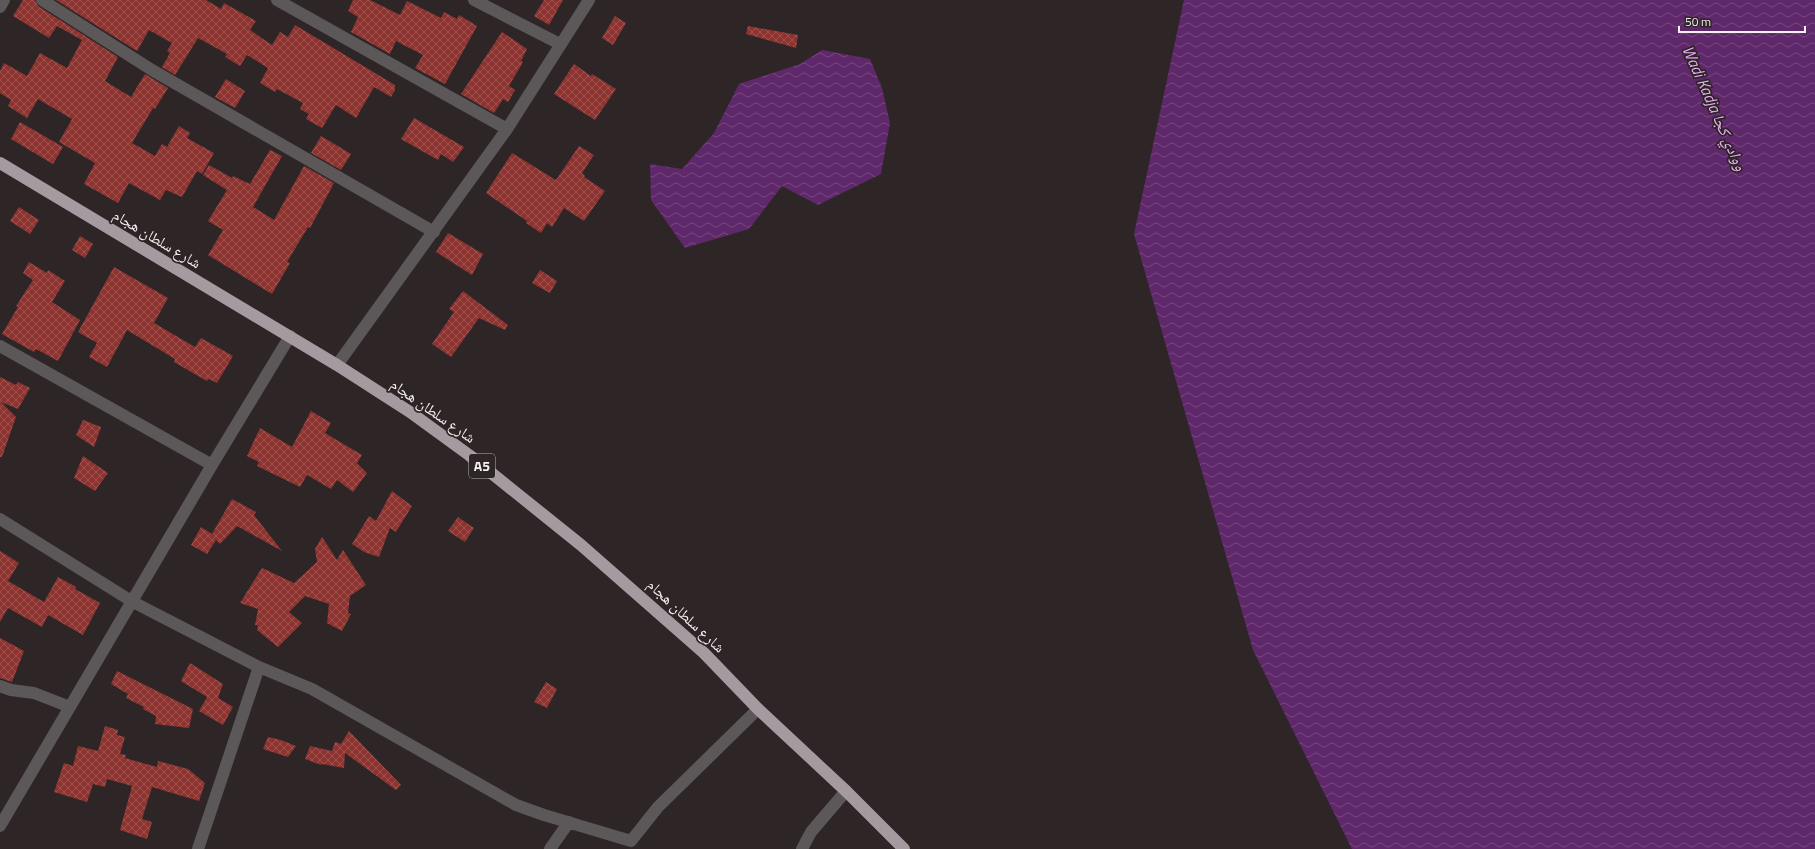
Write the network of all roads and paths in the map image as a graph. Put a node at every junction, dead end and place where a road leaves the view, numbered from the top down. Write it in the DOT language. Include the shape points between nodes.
graph roads {
  1 [pos="4,0"];
  2 [pos="42,0"];
  3 [pos="277,0"];
  4 [pos="474,0"];
  5 [pos="589,0"];
  6 [pos="0,7"];
  7 [pos="560,44"];
  8 [pos="507,129"];
  9 [pos="0,163"];
  10 [pos="434,232"];
  11 [pos="290,336"];
  12 [pos="0,346"];
  13 [pos="338,365"];
  14 [pos="212,465"];
  15 [pos="0,519"];
  16 [pos="133,602"];
  17 [pos="259,667"];
  18 [pos="0,686"];
  19 [pos="70,707"];
  20 [pos="758,709"];
  21 [pos="846,791"];
  22 [pos="569,822"];
  23 [pos="0,826"];
  24 [pos="632,845"];
  25 [pos="198,849"];
  26 [pos="550,849"];
  27 [pos="802,849"];
  28 [pos="904,849"];
  1 -- 6 [label="street"];
  2 -- 10 [label="street" via="152,70"];
  3 -- 8 [label="street"];
  4 -- 7 [label="street"];
  5 -- 7 [label="street"];
  7 -- 8 [label="street"];
  8 -- 10 [label="street"];
  9 -- 11 [label="highway, شارع سلطان هجام / A5"];
  10 -- 13 [label="street"];
  11 -- 13 [label="highway, شارع سلطان هجام / A5"];
  11 -- 14 [label="street"];
  12 -- 14 [label="street"];
  13 -- 20 [label="highway, شارع سلطان هجام / A5" via="469,454 581,545 704,653"];
  14 -- 16 [label="street"];
  15 -- 16 [label="street"];
  16 -- 17 [label="street"];
  16 -- 19 [label="street"];
  17 -- 22 [label="street" via="312,689 516,805"];
  17 -- 25 [label="street"];
  18 -- 19 [label="street" via="34,693"];
  19 -- 23 [label="street"];
  20 -- 21 [label="highway, شارع سلطان هجام / A5"];
  20 -- 24 [label="street" via="658,807"];
  21 -- 27 [label="street" via="811,832"];
  21 -- 28 [label="highway, شارع سلطان هجام / A5"];
  22 -- 24 [label="street"];
  22 -- 26 [label="street"];
}
